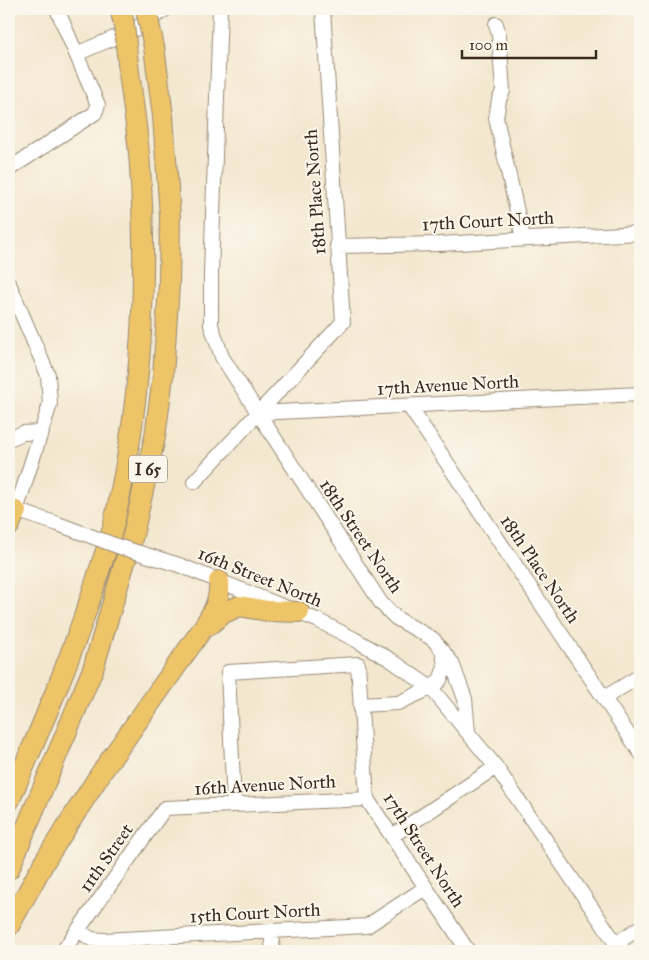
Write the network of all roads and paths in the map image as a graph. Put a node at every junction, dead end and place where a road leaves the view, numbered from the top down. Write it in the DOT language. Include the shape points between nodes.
graph roads {
  1 [pos="57,9"];
  2 [pos="120,9"];
  3 [pos="146,9"];
  4 [pos="166,9"];
  5 [pos="220,9"];
  6 [pos="323,9"];
  7 [pos="496,24"];
  8 [pos="76,54"];
  9 [pos="9,169"];
  10 [pos="640,232"];
  11 [pos="523,238"];
  12 [pos="337,246"];
  13 [pos="9,284"];
  14 [pos="640,394"];
  15 [pos="409,406"];
  16 [pos="258,414"];
  17 [pos="42,432"];
  18 [pos="9,439"];
  19 [pos="194,482"];
  20 [pos="11,515"];
  21 [pos="219,581"];
  22 [pos="299,612"];
  23 [pos="202,631"];
  24 [pos="442,650"];
  25 [pos="640,676"];
  26 [pos="431,688"];
  27 [pos="604,698"];
  28 [pos="360,705"];
  29 [pos="468,732"];
  30 [pos="640,752"];
  31 [pos="496,767"];
  32 [pos="367,799"];
  33 [pos="9,801"];
  34 [pos="234,805"];
  35 [pos="165,808"];
  36 [pos="392,836"];
  37 [pos="9,869"];
  38 [pos="426,888"];
  39 [pos="9,926"];
  40 [pos="640,928"];
  41 [pos="78,930"];
  42 [pos="271,932"];
  43 [pos="155,944"];
  44 [pos="618,950"];
  45 [pos="63,951"];
  46 [pos="273,951"];
  47 [pos="468,951"];
  1 -- 8 [label="street"];
  2 -- 33 [label="highway, I 65, bridge" via="140,166 144,296 127,457 113,528 86,612 45,721"];
  3 -- 37 [label="highway, I 65, bridge" via="163,116 170,217 168,303 155,437 133,535 93,670"];
  4 -- 8 [label="street" via="135,29"];
  5 -- 16 [label="street, 18th Street North" via="212,325 222,357"];
  6 -- 12 [label="street, 18th Place North"];
  7 -- 11 [label="street" via="503,91 496,118"];
  8 -- 9 [label="street" via="98,105 95,113"];
  10 -- 11 [label="street, 17th Court North"];
  11 -- 12 [label="street, 17th Court North"];
  12 -- 16 [label="street, 18th Place North" via="343,322"];
  13 -- 17 [label="street" via="48,375 50,404"];
  14 -- 15 [label="street, 17th Avenue North"];
  15 -- 16 [label="street, 17th Avenue North"];
  15 -- 27 [label="street, 18th Place North"];
  16 -- 19 [label="street"];
  16 -- 24 [label="street, 18th Street North" via="381,603 396,618 433,639"];
  17 -- 18 [label="street" via="23,433"];
  17 -- 20 [label="street"];
  20 -- 21 [label="street, 16th Street North, bridge" via="58,524"];
  21 -- 22 [label="street, 16th Street North"];
  21 -- 23 [label="highway" via="216,607"];
  22 -- 23 [label="highway" via="240,606 222,614"];
  22 -- 26 [label="street, 16th Street North" via="362,643"];
  23 -- 39 [label="highway" via="96,781 46,859"];
  24 -- 26 [label="street" via="445,667 440,680"];
  24 -- 29 [label="street, 18th Street North" via="452,663 465,699"];
  25 -- 27 [label="street"];
  26 -- 28 [label="street" via="398,704"];
  26 -- 29 [label="street, 16th Street North"];
  27 -- 30 [label="street, 18th Place North"];
  28 -- 32 [label="street, 17th Street North"];
  28 -- 34 [label="street, 17th Street North" via="358,664 228,672"];
  29 -- 31 [label="street"];
  31 -- 36 [label="street"];
  31 -- 44 [label="street"];
  32 -- 34 [label="street, 16th Avenue North"];
  32 -- 36 [label="street, 17th Street North"];
  34 -- 35 [label="street, 16th Avenue North"];
  35 -- 41 [label="street, 11th Street"];
  36 -- 38 [label="street, 17th Street North"];
  38 -- 42 [label="street, 15th Court North" via="367,926"];
  38 -- 47 [label="street, 17th Street North"];
  40 -- 44 [label="street" via="624,938"];
  41 -- 43 [label="street, 15th Court North" via="91,940"];
  41 -- 45 [label="street, 11th Street"];
  42 -- 43 [label="street, 15th Court North"];
  42 -- 46 [label="street"];
}
